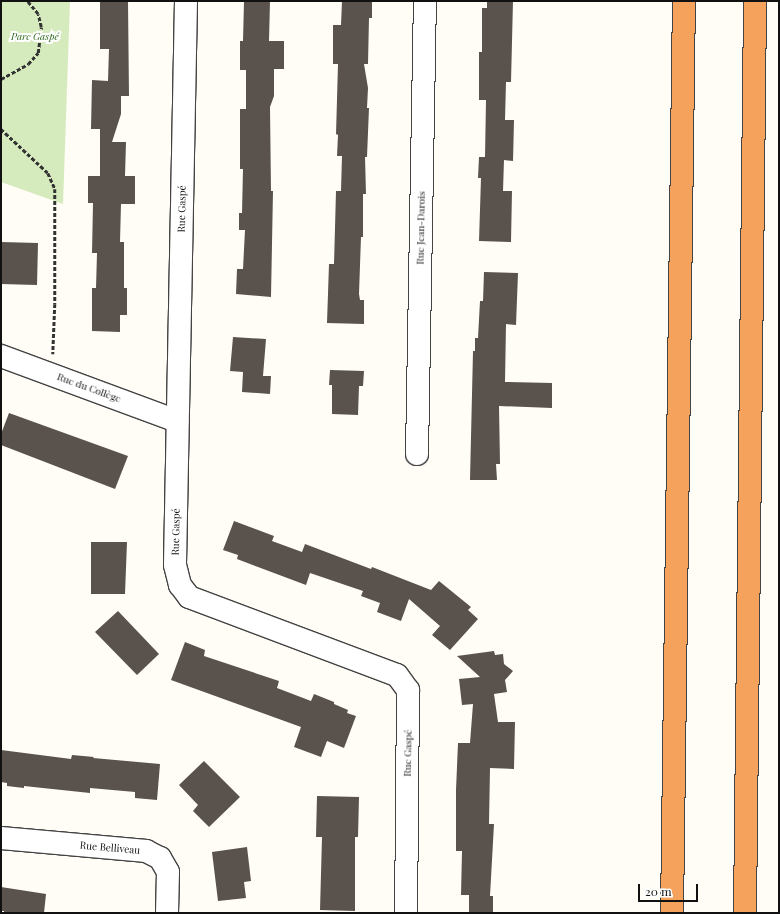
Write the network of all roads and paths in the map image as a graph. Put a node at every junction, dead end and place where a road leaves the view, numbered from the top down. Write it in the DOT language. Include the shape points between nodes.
graph roads {
  1 [pos="27,1"];
  2 [pos="186,1"];
  3 [pos="425,1"];
  4 [pos="684,1"];
  5 [pos="755,1"];
  6 [pos="1,79"];
  7 [pos="1,129"];
  8 [pos="1,356"];
  9 [pos="52,375"];
  10 [pos="177,421"];
  11 [pos="417,454"];
  12 [pos="1,838"];
  13 [pos="167,913"];
  14 [pos="406,913"];
  15 [pos="672,913"];
  16 [pos="745,913"];
  1 -- 6 [label="path" via="38,14 41,27 38,53 28,64"];
  2 -- 10 [label="street, Rue Gaspé"];
  3 -- 11 [label="street, Rue Jean-Darois"];
  4 -- 15 [label="highway"];
  5 -- 16 [label="highway"];
  7 -- 9 [label="path" via="48,173 55,189 56,304"];
  8 -- 9 [label="street, Rue du Collège"];
  9 -- 10 [label="street, Rue du Collège"];
  10 -- 14 [label="street, Rue Gaspé" via="176,565 180,585 189,597 397,675 408,690"];
  12 -- 13 [label="street, Rue Belliveau" via="146,851 160,858 168,872"];
}
